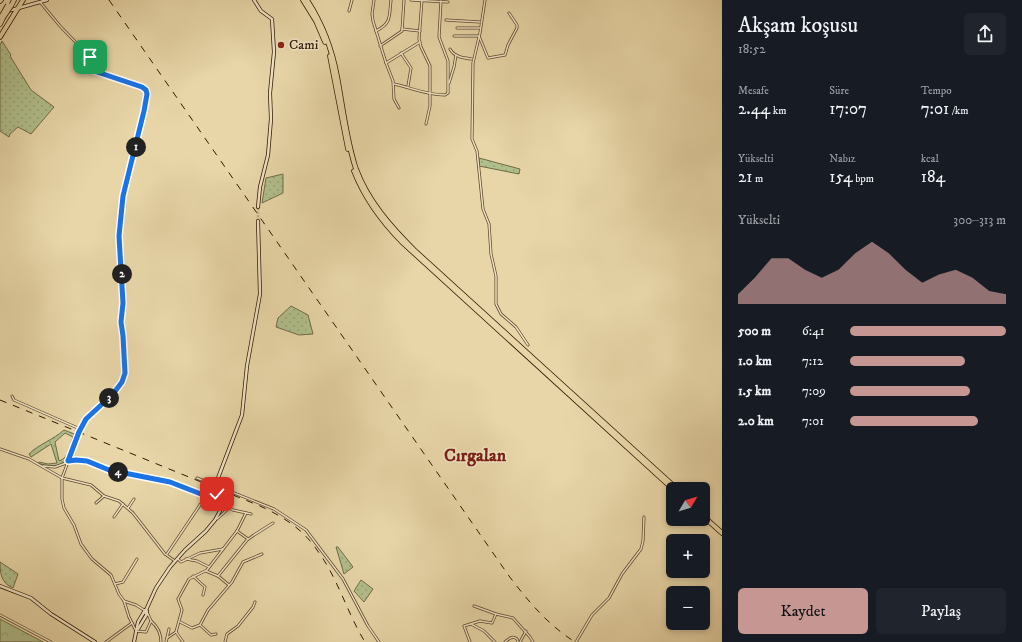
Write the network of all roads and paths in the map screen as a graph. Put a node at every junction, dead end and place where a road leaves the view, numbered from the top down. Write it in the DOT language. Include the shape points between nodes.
graph roads {
  1 [pos="11,0"];
  2 [pos="14,0"];
  3 [pos="23,0"];
  4 [pos="47,0"];
  5 [pos="254,0"];
  6 [pos="303,0"];
  7 [pos="306,0"];
  8 [pos="352,0"];
  9 [pos="374,0"];
  10 [pos="391,0"];
  11 [pos="404,0"];
  12 [pos="411,0"];
  13 [pos="484,0"];
  14 [pos="422,1"];
  15 [pos="441,1"];
  16 [pos="40,2"];
  17 [pos="448,2"];
  18 [pos="9,6"];
  19 [pos="18,8"];
  20 [pos="349,11"];
  21 [pos="509,14"];
  22 [pos="1,17"];
  23 [pos="446,20"];
  24 [pos="481,22"];
  25 [pos="0,24"];
  26 [pos="457,28"];
  27 [pos="480,28"];
  28 [pos="402,29"];
  29 [pos="376,31"];
  30 [pos="420,31"];
  31 [pos="454,36"];
  32 [pos="479,36"];
  33 [pos="0,37"];
  34 [pos="420,42"];
  35 [pos="380,46"];
  36 [pos="450,49"];
  37 [pos="401,53"];
  38 [pos="456,55"];
  39 [pos="473,60"];
  40 [pos="386,63"];
  41 [pos="449,83"];
  42 [pos="394,84"];
  43 [pos="408,87"];
  44 [pos="430,95"];
  45 [pos="399,108"];
  46 [pos="426,124"];
  47 [pos="258,207"];
  48 [pos="258,221"];
  49 [pos="528,345"];
  50 [pos="12,396"];
  51 [pos="81,429"];
  52 [pos="0,449"];
  53 [pos="67,462"];
  54 [pos="41,465"];
  55 [pos="62,478"];
  56 [pos="197,478"];
  57 [pos="669,482"];
  58 [pos="666,483"];
  59 [pos="218,487"];
  60 [pos="104,496"];
  61 [pos="206,496"];
  62 [pos="134,499"];
  63 [pos="219,502"];
  64 [pos="96,503"];
  65 [pos="123,504"];
  66 [pos="128,508"];
  67 [pos="229,508"];
  68 [pos="246,513"];
  69 [pos="251,514"];
  70 [pos="114,517"];
  71 [pos="644,517"];
  72 [pos="710,519"];
  73 [pos="215,520"];
  74 [pos="710,522"];
  75 [pos="273,523"];
  76 [pos="722,530"];
  77 [pos="237,531"];
  78 [pos="722,533"];
  79 [pos="248,540"];
  80 [pos="223,549"];
  81 [pos="166,554"];
  82 [pos="262,554"];
  83 [pos="137,559"];
  84 [pos="186,559"];
  85 [pos="176,560"];
  86 [pos="209,567"];
  87 [pos="206,571"];
  88 [pos="193,576"];
  89 [pos="218,576"];
  90 [pos="115,584"];
  91 [pos="229,585"];
  92 [pos="0,586"];
  93 [pos="203,595"];
  94 [pos="124,601"];
  95 [pos="255,602"];
  96 [pos="474,606"];
  97 [pos="146,612"];
  98 [pos="496,614"];
  99 [pos="0,615"];
  100 [pos="151,621"];
  101 [pos="180,622"];
  102 [pos="132,623"];
  103 [pos="471,624"];
  104 [pos="200,625"];
  105 [pos="169,629"];
  106 [pos="136,631"];
  107 [pos="526,631"];
  108 [pos="176,632"];
  109 [pos="216,634"];
  110 [pos="167,638"];
  111 [pos="51,642"];
  112 [pos="94,642"];
  113 [pos="106,642"];
  114 [pos="134,642"];
  115 [pos="161,642"];
  116 [pos="166,642"];
  117 [pos="183,642"];
  118 [pos="225,642"];
  119 [pos="379,642"];
  120 [pos="470,642"];
  121 [pos="495,642"];
  122 [pos="505,642"];
  123 [pos="519,642"];
  124 [pos="533,642"];
  125 [pos="576,642"];
  1 -- 18 [label="highway"];
  2 -- 18 [label="highway"];
  3 -- 19 [label="highway"];
  4 -- 16 [label="street"];
  5 -- 47 [label="street" via="261,11 272,19 274,43 268,155"];
  6 -- 58 [label="highway" via="318,26 329,53 354,170 366,196 382,220 414,254"];
  7 -- 57 [label="highway" via="321,24 330,48 356,167 367,192 381,214 414,250"];
  8 -- 20 [label="street"];
  9 -- 29 [label="street" via="372,16"];
  10 -- 29 [label="street" via="388,22"];
  11 -- 28 [label="street"];
  12 -- 14 [label="street"];
  13 -- 24 [label="street"];
  14 -- 15 [label="street"];
  14 -- 30 [label="street"];
  15 -- 17 [label="street"];
  15 -- 41 [label="street" via="439,37 448,59"];
  16 -- 19 [label="street"];
  16 -- 51 [label="street" via="89,56 92,69 142,87 147,93 123,196 119,236 125,373 113,394 86,419"];
  18 -- 22 [label="highway, bridge"];
  19 -- 22 [label="street"];
  19 -- 33 [label="highway"];
  21 -- 32 [label="street" via="517,27 504,55 488,58"];
  22 -- 25 [label="highway"];
  23 -- 24 [label="street"];
  24 -- 27 [label="street"];
  26 -- 27 [label="street"];
  27 -- 32 [label="street"];
  28 -- 30 [label="street"];
  28 -- 35 [label="street" via="399,34"];
  29 -- 35 [label="street"];
  30 -- 34 [label="street"];
  31 -- 32 [label="street"];
  32 -- 39 [label="street"];
  34 -- 37 [label="street"];
  34 -- 44 [label="street" via="430,66"];
  35 -- 40 [label="street"];
  36 -- 38 [label="street"];
  37 -- 40 [label="street"];
  37 -- 43 [label="street" via="411,68"];
  38 -- 39 [label="street"];
  38 -- 41 [label="street"];
  39 -- 49 [label="street" via="472,137 477,151 483,209 488,224 496,276 496,304 501,314 516,327"];
  40 -- 42 [label="street"];
  41 -- 44 [label="street" via="446,95"];
  42 -- 43 [label="street"];
  42 -- 45 [label="street" via="393,98"];
  43 -- 44 [label="street"];
  44 -- 46 [label="street"];
  48 -- 59 [label="street" via="261,291 247,366 244,405 218,478"];
  50 -- 51 [label="street" via="14,400"];
  51 -- 53 [label="street"];
  52 -- 54 [label="street"];
  53 -- 54 [label="street" via="55,467"];
  53 -- 55 [label="street"];
  53 -- 61 [label="street" via="87,461 109,470 170,482"];
  54 -- 55 [label="street"];
  55 -- 60 [label="street" via="91,485"];
  55 -- 90 [label="street" via="64,508 83,547 94,561 110,573"];
  56 -- 59 [label="street"];
  59 -- 63 [label="street"];
  59 -- 119 [label="street" via="274,509 306,530 343,579"];
  60 -- 64 [label="street"];
  60 -- 65 [label="street"];
  61 -- 63 [label="street"];
  61 -- 81 [label="street"];
  62 -- 66 [label="street"];
  63 -- 67 [label="street"];
  63 -- 73 [label="street" via="220,509"];
  65 -- 66 [label="street"];
  65 -- 70 [label="street"];
  66 -- 81 [label="street"];
  67 -- 68 [label="street"];
  67 -- 73 [label="street"];
  68 -- 69 [label="street"];
  68 -- 77 [label="street"];
  71 -- 125 [label="street" via="641,549 622,574 609,598 592,615"];
  72 -- 76 [label="highway"];
  73 -- 85 [label="street"];
  74 -- 78 [label="highway"];
  75 -- 79 [label="street"];
  77 -- 79 [label="street"];
  77 -- 80 [label="street"];
  79 -- 89 [label="street"];
  80 -- 84 [label="street"];
  80 -- 86 [label="street"];
  81 -- 85 [label="street"];
  82 -- 91 [label="street" via="243,562"];
  83 -- 90 [label="street" via="122,582"];
  84 -- 85 [label="street" via="181,562"];
  84 -- 86 [label="street"];
  85 -- 97 [label="street" via="158,585"];
  86 -- 87 [label="street"];
  87 -- 88 [label="street"];
  87 -- 89 [label="street"];
  88 -- 93 [label="street" via="205,586"];
  88 -- 101 [label="street" via="186,582 178,599 182,608"];
  89 -- 91 [label="street"];
  90 -- 94 [label="street"];
  91 -- 104 [label="street" via="208,610"];
  92 -- 112 [label="street" via="31,598"];
  94 -- 97 [label="street"];
  94 -- 102 [label="street"];
  95 -- 118 [label="street" via="238,626 227,634"];
  96 -- 98 [label="street"];
  97 -- 100 [label="street"];
  97 -- 106 [label="street"];
  98 -- 103 [label="street" via="491,623 481,621"];
  98 -- 107 [label="street" via="513,618"];
  99 -- 111 [label="street"];
  100 -- 106 [label="street" via="146,632"];
  100 -- 115 [label="street" via="156,625"];
  101 -- 104 [label="street" via="192,628"];
  101 -- 108 [label="street"];
  102 -- 106 [label="street"];
  102 -- 113 [label="street"];
  103 -- 120 [label="street" via="464,626"];
  103 -- 121 [label="street" via="484,631"];
  104 -- 109 [label="street" via="211,635"];
  105 -- 110 [label="street"];
  106 -- 114 [label="street"];
  107 -- 123 [label="street"];
  107 -- 124 [label="street"];
  108 -- 110 [label="street"];
  108 -- 117 [label="street"];
  110 -- 116 [label="street"];
  122 -- 123 [label="street" via="512,637"];
}
